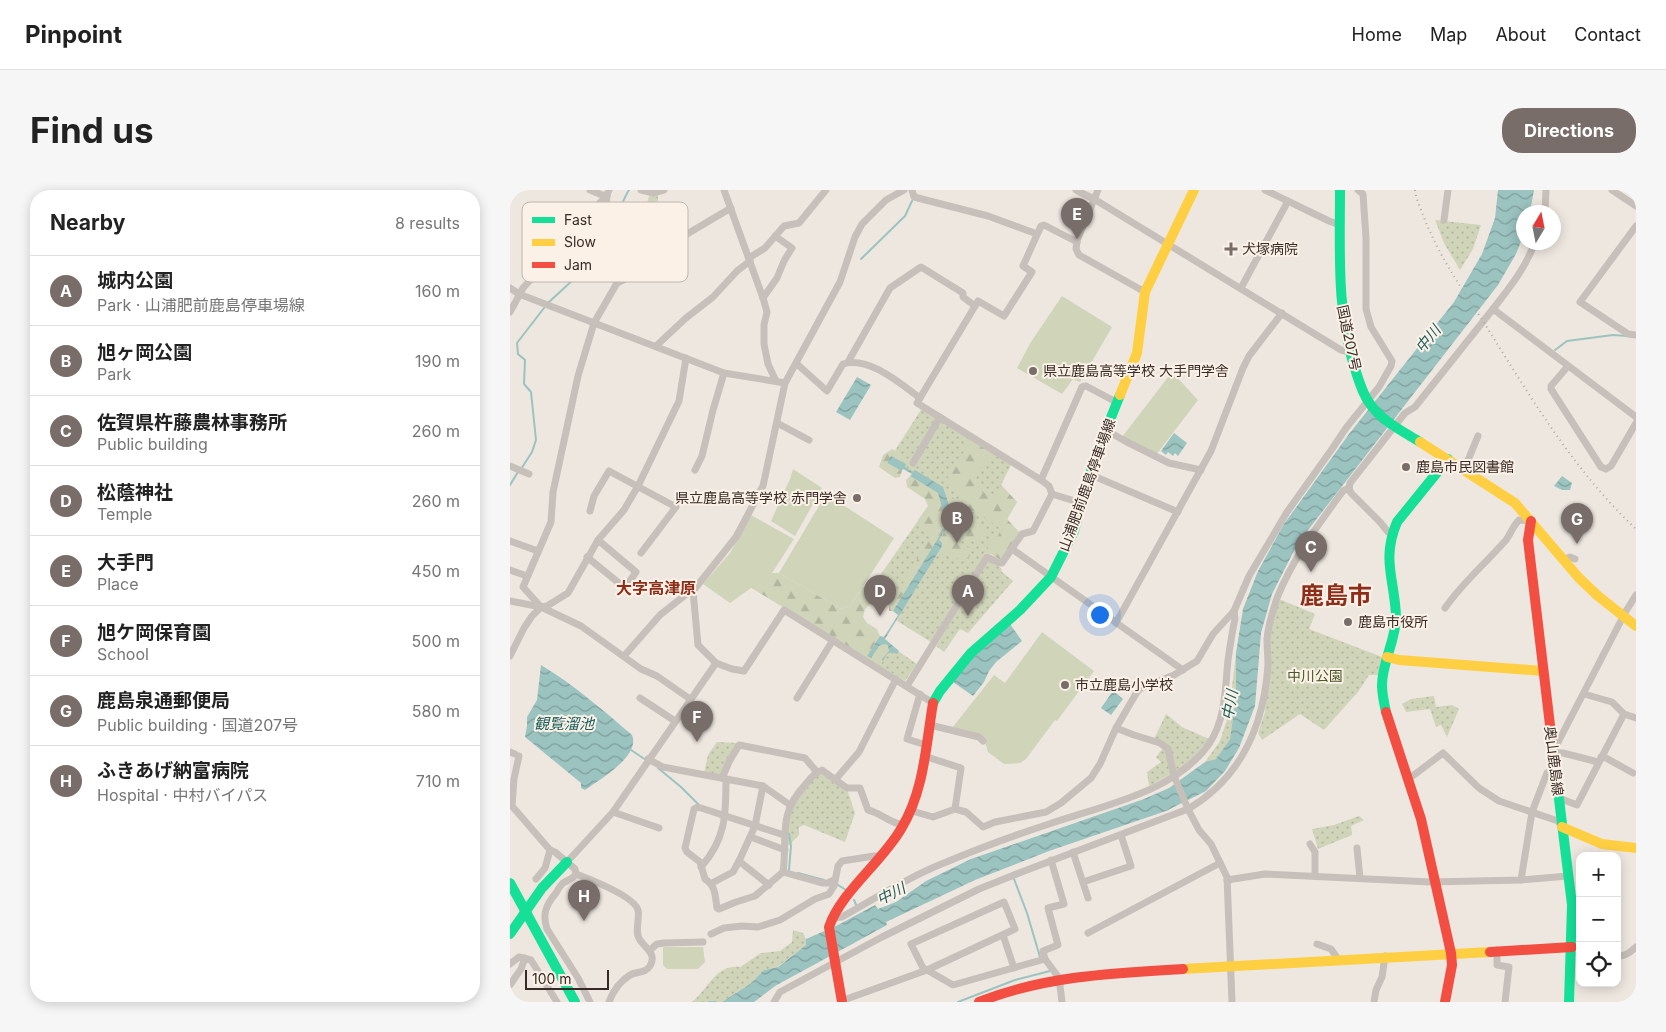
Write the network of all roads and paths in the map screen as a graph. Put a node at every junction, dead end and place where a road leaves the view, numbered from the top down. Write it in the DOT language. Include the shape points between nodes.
graph roads {
  1 [pos="590,190"];
  2 [pos="641,190"];
  3 [pos="664,190"];
  4 [pos="724,190"];
  5 [pos="826,190"];
  6 [pos="904,190"];
  7 [pos="912,190"];
  8 [pos="1076,190"];
  9 [pos="1098,190"];
  10 [pos="1194,190"];
  11 [pos="1265,190"];
  12 [pos="1340,190"];
  13 [pos="1358,190"];
  14 [pos="1448,190"];
  15 [pos="1546,190"];
  16 [pos="1612,190"];
  17 [pos="608,192"];
  18 [pos="1094,199"];
  19 [pos="1288,201"];
  20 [pos="599,202"];
  21 [pos="1545,205"];
  22 [pos="1636,206"];
  23 [pos="731,208"];
  24 [pos="1444,220"];
  25 [pos="1340,225"];
  26 [pos="1636,226"];
  27 [pos="688,233"];
  28 [pos="1037,234"];
  29 [pos="775,236"];
  30 [pos="1078,238"];
  31 [pos="1167,244"];
  32 [pos="1532,250"];
  33 [pos="749,260"];
  34 [pos="529,282"];
  35 [pos="616,282"];
  36 [pos="510,288"];
  37 [pos="1241,288"];
  38 [pos="1146,292"];
  39 [pos="519,294"];
  40 [pos="763,298"];
  41 [pos="975,306"];
  42 [pos="1493,309"];
  43 [pos="510,312"];
  44 [pos="1282,313"];
  45 [pos="594,323"];
  46 [pos="1636,335"];
  47 [pos="656,346"];
  48 [pos="1350,352"];
  49 [pos="686,358"];
  50 [pos="848,362"];
  51 [pos="797,364"];
  52 [pos="1568,366"];
  53 [pos="724,373"];
  54 [pos="776,381"];
  55 [pos="785,383"];
  56 [pos="920,398"];
  57 [pos="1368,401"];
  58 [pos="1118,402"];
  59 [pos="940,417"];
  60 [pos="1636,417"];
  61 [pos="777,423"];
  62 [pos="1636,424"];
  63 [pos="1394,426"];
  64 [pos="1106,430"];
  65 [pos="1478,436"];
  66 [pos="809,440"];
  67 [pos="1448,459"];
  68 [pos="913,463"];
  69 [pos="510,466"];
  70 [pos="695,470"];
  71 [pos="1201,470"];
  72 [pos="1464,470"];
  73 [pos="529,474"];
  74 [pos="1089,474"];
  75 [pos="1041,480"];
  76 [pos="638,486"];
  77 [pos="1349,488"];
  78 [pos="1052,494"];
  79 [pos="1081,503"];
  80 [pos="590,511"];
  81 [pos="1178,512"];
  82 [pos="1531,521"];
  83 [pos="1392,534"];
  84 [pos="598,540"];
  85 [pos="510,541"];
  86 [pos="1012,549"];
  87 [pos="538,551"];
  88 [pos="642,553"];
  89 [pos="587,557"];
  90 [pos="1564,560"];
  91 [pos="1575,560"];
  92 [pos="510,570"];
  93 [pos="528,576"];
  94 [pos="1051,577"];
  95 [pos="693,592"];
  96 [pos="1636,595"];
  97 [pos="510,601"];
  98 [pos="542,608"];
  99 [pos="1445,608"];
  100 [pos="1234,611"];
  101 [pos="1624,616"];
  102 [pos="1116,623"];
  103 [pos="1636,626"];
  104 [pos="833,640"];
  105 [pos="510,656"];
  106 [pos="624,656"];
  107 [pos="1387,657"];
  108 [pos="716,663"];
  109 [pos="1182,670"];
  110 [pos="1543,670"];
  111 [pos="896,679"];
  112 [pos="907,686"];
  113 [pos="920,694"];
  114 [pos="1584,694"];
  115 [pos="640,698"];
  116 [pos="797,698"];
  117 [pos="690,699"];
  118 [pos="933,703"];
  119 [pos="1624,714"];
  120 [pos="1636,718"];
  121 [pos="675,721"];
  122 [pos="930,725"];
  123 [pos="1116,728"];
  124 [pos="982,741"];
  125 [pos="926,744"];
  126 [pos="1554,752"];
  127 [pos="515,754"];
  128 [pos="924,756"];
  129 [pos="1599,759"];
  130 [pos="647,761"];
  131 [pos="1556,769"];
  132 [pos="817,772"];
  133 [pos="1633,773"];
  134 [pos="1174,776"];
  135 [pos="724,778"];
  136 [pos="1410,778"];
  137 [pos="836,780"];
  138 [pos="763,786"];
  139 [pos="1559,798"];
  140 [pos="790,805"];
  141 [pos="955,809"];
  142 [pos="1188,810"];
  143 [pos="912,811"];
  144 [pos="613,812"];
  145 [pos="1532,812"];
  146 [pos="726,816"];
  147 [pos="904,825"];
  148 [pos="755,826"];
  149 [pos="1562,827"];
  150 [pos="659,828"];
  151 [pos="784,835"];
  152 [pos="1121,835"];
  153 [pos="751,837"];
  154 [pos="1310,844"];
  155 [pos="1357,848"];
  156 [pos="1636,848"];
  157 [pos="550,850"];
  158 [pos="785,850"];
  159 [pos="1073,852"];
  160 [pos="882,856"];
  161 [pos="1051,860"];
  162 [pos="739,861"];
  163 [pos="567,862"];
  164 [pos="1220,863"];
  165 [pos="702,867"];
  166 [pos="783,872"];
  167 [pos="576,874"];
  168 [pos="1314,875"];
  169 [pos="1568,876"];
  170 [pos="1360,878"];
  171 [pos="536,880"];
  172 [pos="834,880"];
  173 [pos="1228,880"];
  174 [pos="1521,880"];
  175 [pos="1436,881"];
  176 [pos="1083,882"];
  177 [pos="510,883"];
  178 [pos="712,883"];
  179 [pos="770,885"];
  180 [pos="1088,898"];
  181 [pos="510,899"];
  182 [pos="523,916"];
  183 [pos="830,923"];
  184 [pos="1088,933"];
  185 [pos="510,934"];
  186 [pos="711,934"];
  187 [pos="1003,935"];
  188 [pos="703,942"];
  189 [pos="1317,944"];
  190 [pos="1636,947"];
  191 [pos="1576,949"];
  192 [pos="650,950"];
  193 [pos="1497,950"];
  194 [pos="1451,952"];
  195 [pos="1385,956"];
  196 [pos="1621,956"];
  197 [pos="525,958"];
  198 [pos="1045,958"];
  199 [pos="1338,959"];
  200 [pos="834,962"];
  201 [pos="510,964"];
  202 [pos="1231,965"];
  203 [pos="1014,968"];
  204 [pos="927,970"];
  205 [pos="1059,978"];
  206 [pos="510,985"];
  207 [pos="780,992"];
  208 [pos="557,1002"];
  209 [pos="567,1002"];
  210 [pos="575,1002"];
  211 [pos="590,1002"];
  212 [pos="609,1002"];
  213 [pos="766,1002"];
  214 [pos="774,1002"];
  215 [pos="842,1002"];
  216 [pos="979,1002"];
  217 [pos="1062,1002"];
  218 [pos="1232,1002"];
  219 [pos="1374,1002"];
  220 [pos="1445,1002"];
  221 [pos="1505,1002"];
  222 [pos="1569,1002"];
  1 -- 17 [label="street" via="602,195"];
  2 -- 3 [label="street" via="654,193"];
  4 -- 23 [label="street"];
  5 -- 29 [label="street" via="800,223 784,226"];
  6 -- 51 [label="street" via="886,200 862,224 840,282"];
  7 -- 28 [label="street" via="914,197 988,216"];
  8 -- 18 [label="street"];
  9 -- 18 [label="street"];
  10 -- 31 [label="main road, 山浦肥前鹿島停車場線"];
  11 -- 19 [label="street"];
  12 -- 25 [label="main road, 国道207号"];
  13 -- 57 [label="street" via="1363,194 1364,202 1366,310 1371,326 1392,361"];
  14 -- 24 [label="street"];
  15 -- 21 [label="street"];
  16 -- 22 [label="street"];
  17 -- 20 [label="street"];
  18 -- 30 [label="street"];
  18 -- 31 [label="street"];
  19 -- 25 [label="street"];
  19 -- 37 [label="street"];
  23 -- 27 [label="street"];
  23 -- 33 [label="street"];
  25 -- 48 [label="main road, 国道207号" via="1340,292"];
  26 -- 46 [label="street" via="1580,302 1628,334"];
  28 -- 30 [label="street" via="1044,225"];
  28 -- 41 [label="street" via="1023,266 1032,272 1004,316 978,301"];
  29 -- 33 [label="street"];
  29 -- 40 [label="street" via="792,248"];
  30 -- 38 [label="street" via="1078,255"];
  31 -- 37 [label="street"];
  31 -- 38 [label="main road, 山浦肥前鹿島停車場線"];
  32 -- 42 [label="street" via="1517,278"];
  33 -- 40 [label="street"];
  33 -- 47 [label="street" via="713,298"];
  34 -- 39 [label="street"];
  35 -- 45 [label="street"];
  36 -- 39 [label="street"];
  37 -- 44 [label="street"];
  38 -- 58 [label="main road, 山浦肥前鹿島停車場線" via="1137,354"];
  39 -- 43 [label="street"];
  39 -- 45 [label="street"];
  40 -- 54 [label="street" via="767,312 764,344"];
  41 -- 50 [label="street" via="963,297 963,293 921,267 890,288"];
  41 -- 56 [label="street"];
  42 -- 52 [label="street"];
  42 -- 63 [label="street" via="1415,407"];
  44 -- 48 [label="street" via="1341,350"];
  44 -- 71 [label="street" via="1246,362"];
  45 -- 47 [label="street"];
  45 -- 87 [label="street" via="578,376 553,492 551,522"];
  47 -- 49 [label="street"];
  48 -- 57 [label="main road, 国道207号"];
  49 -- 53 [label="street"];
  49 -- 76 [label="street" via="678,401"];
  50 -- 51 [label="street" via="843,364 827,391"];
  50 -- 56 [label="street" via="868,365"];
  51 -- 55 [label="street"];
  52 -- 60 [label="street"];
  52 -- 62 [label="street" via="1551,389 1601,467 1606,469 1610,466"];
  53 -- 54 [label="street"];
  53 -- 70 [label="street" via="702,456"];
  54 -- 55 [label="street"];
  55 -- 61 [label="street"];
  56 -- 59 [label="street" via="917,403"];
  57 -- 63 [label="main road, 国道207号"];
  57 -- 100 [label="street" via="1273,535"];
  58 -- 64 [label="main road, 山浦肥前鹿島停車場線"];
  58 -- 75 [label="street" via="1082,387"];
  59 -- 68 [label="street"];
  59 -- 75 [label="street"];
  61 -- 66 [label="street"];
  61 -- 95 [label="street" via="762,486 736,538"];
  63 -- 67 [label="main road, 国道207号"];
  63 -- 77 [label="street"];
  64 -- 71 [label="street" via="1169,463"];
  64 -- 74 [label="main road, 山浦肥前鹿島停車場線"];
  65 -- 72 [label="street"];
  67 -- 72 [label="main road, 国道207号"];
  67 -- 83 [label="main road" via="1397,522"];
  69 -- 73 [label="street"];
  71 -- 81 [label="street"];
  72 -- 82 [label="main road, 国道207号" via="1515,503"];
  74 -- 79 [label="main road, 山浦肥前鹿島停車場線"];
  74 -- 81 [label="street"];
  75 -- 78 [label="street" via="1049,486"];
  76 -- 80 [label="street" via="609,471 594,496"];
  76 -- 84 [label="street" via="624,510"];
  76 -- 88 [label="street" via="676,507"];
  77 -- 83 [label="street"];
  77 -- 142 [label="street" via="1343,491 1310,535 1277,599 1267,637 1268,665 1255,731 1224,780"];
  78 -- 79 [label="street"];
  78 -- 86 [label="street" via="1033,531 1022,534"];
  79 -- 94 [label="main road, 山浦肥前鹿島停車場線" via="1074,531"];
  81 -- 102 [label="street"];
  82 -- 90 [label="main road, 国道207号"];
  82 -- 99 [label="street" via="1519,520 1515,524"];
  82 -- 110 [label="main road, 奥山鹿島線" via="1528,540"];
  83 -- 107 [label="main road" via="1389,566 1396,618"];
  84 -- 89 [label="street"];
  84 -- 89 [label="street" via="636,572 624,588"];
  85 -- 87 [label="street"];
  86 -- 94 [label="street"];
  86 -- 112 [label="street" via="1002,563 987,556"];
  87 -- 93 [label="street"];
  89 -- 98 [label="street" via="568,593"];
  90 -- 91 [label="street" via="1570,557"];
  90 -- 101 [label="main road, 国道207号" via="1598,596"];
  92 -- 93 [label="street"];
  93 -- 98 [label="street" via="523,587"];
  94 -- 102 [label="street"];
  94 -- 118 [label="main road, 山浦肥前鹿島停車場線" via="1020,610 971,653"];
  95 -- 106 [label="street" via="660,615"];
  95 -- 108 [label="street" via="698,645"];
  96 -- 101 [label="street"];
  97 -- 98 [label="street"];
  98 -- 105 [label="street" via="524,628"];
  98 -- 106 [label="street" via="581,626"];
  100 -- 109 [label="street" via="1213,634 1197,661"];
  100 -- 134 [label="street" via="1223,712 1218,727 1199,756"];
  101 -- 103 [label="main road, 国道207号"];
  101 -- 114 [label="street"];
  102 -- 109 [label="street"];
  104 -- 108 [label="street" via="784,610 744,670 732,670"];
  104 -- 111 [label="street"];
  104 -- 116 [label="street"];
  106 -- 117 [label="street"];
  107 -- 110 [label="main road"];
  107 -- 136 [label="main road" via="1383,694"];
  108 -- 117 [label="street"];
  109 -- 123 [label="street" via="1136,692"];
  110 -- 126 [label="main road, 奥山鹿島線"];
  111 -- 112 [label="street"];
  111 -- 137 [label="street" via="858,752"];
  112 -- 113 [label="street"];
  113 -- 118 [label="street"];
  113 -- 125 [label="street" via="907,738"];
  114 -- 119 [label="street" via="1612,702"];
  114 -- 126 [label="street"];
  115 -- 121 [label="street"];
  117 -- 121 [label="street"];
  118 -- 122 [label="main road, 山浦肥前鹿島停車場線"];
  119 -- 120 [label="street"];
  119 -- 129 [label="street"];
  121 -- 130 [label="street"];
  122 -- 124 [label="street" via="979,737"];
  122 -- 125 [label="main road, 山浦肥前鹿島停車場線"];
  123 -- 134 [label="street" via="1165,746"];
  123 -- 141 [label="street" via="1091,778 1046,812 983,827 966,812"];
  125 -- 128 [label="main road, 山浦肥前鹿島停車場線"];
  126 -- 129 [label="street"];
  126 -- 131 [label="main road, 奥山鹿島線"];
  127 -- 157 [label="street" via="512,806"];
  128 -- 141 [label="street" via="961,768"];
  128 -- 143 [label="main road, 山浦肥前鹿島停車場線"];
  129 -- 133 [label="street" via="1606,758"];
  129 -- 139 [label="street" via="1577,805"];
  130 -- 135 [label="street"];
  130 -- 144 [label="street"];
  131 -- 139 [label="main road, 奥山鹿島線"];
  131 -- 145 [label="street" via="1547,773"];
  132 -- 135 [label="street" via="805,758 739,745 728,762"];
  132 -- 137 [label="street" via="822,770"];
  132 -- 140 [label="street"];
  134 -- 142 [label="street"];
  134 -- 183 [label="street" via="1137,794 1026,831 937,866"];
  135 -- 138 [label="street"];
  135 -- 146 [label="street"];
  136 -- 145 [label="street" via="1443,753 1479,788 1499,801"];
  136 -- 175 [label="main road"];
  137 -- 147 [label="street" via="847,788 860,788 868,810"];
  138 -- 140 [label="street"];
  138 -- 148 [label="street"];
  139 -- 149 [label="main road, 奥山鹿島線"];
  140 -- 151 [label="street"];
  141 -- 143 [label="street" via="933,817"];
  142 -- 152 [label="street"];
  142 -- 164 [label="street"];
  143 -- 147 [label="main road, 山浦肥前鹿島停車場線"];
  144 -- 150 [label="street"];
  144 -- 163 [label="street"];
  145 -- 149 [label="street" via="1558,821"];
  145 -- 174 [label="street"];
  146 -- 148 [label="street"];
  146 -- 165 [label="street" via="713,854"];
  146 -- 165 [label="street" via="698,807 694,810 685,848"];
  147 -- 160 [label="main road, 山浦肥前鹿島停車場線"];
  148 -- 151 [label="street"];
  148 -- 153 [label="street"];
  149 -- 156 [label="main road" via="1602,844"];
  149 -- 169 [label="main road, 奥山鹿島線"];
  151 -- 158 [label="street"];
  152 -- 159 [label="street"];
  152 -- 176 [label="street" via="1132,866"];
  153 -- 158 [label="street"];
  153 -- 162 [label="street"];
  154 -- 168 [label="street" via="1315,852"];
  155 -- 170 [label="street"];
  157 -- 163 [label="street"];
  157 -- 171 [label="street" via="545,868"];
  158 -- 166 [label="street"];
  159 -- 161 [label="street"];
  159 -- 176 [label="street"];
  160 -- 172 [label="street" via="842,860"];
  160 -- 183 [label="main road, 山浦肥前鹿島停車場線" via="836,910"];
  161 -- 198 [label="street" via="1064,904 1048,908 1058,945 1043,951"];
  161 -- 200 [label="street" via="940,907"];
  162 -- 178 [label="street" via="732,872"];
  162 -- 179 [label="street"];
  163 -- 167 [label="street" via="576,869"];
  163 -- 182 [label="main road" via="542,888"];
  164 -- 173 [label="street"];
  164 -- 184 [label="street"];
  165 -- 178 [label="street" via="705,879"];
  166 -- 172 [label="street" via="822,883"];
  166 -- 179 [label="street"];
  167 -- 192 [label="street" via="613,889 636,906 638,935"];
  167 -- 211 [label="street" via="562,884 544,913 547,929"];
  168 -- 170 [label="street"];
  168 -- 173 [label="street" via="1265,874"];
  169 -- 174 [label="street"];
  169 -- 191 [label="main road, 奥山鹿島線"];
  170 -- 175 [label="street"];
  172 -- 186 [label="street" via="829,894 780,920 758,927 724,928"];
  173 -- 202 [label="street"];
  174 -- 175 [label="street"];
  175 -- 194 [label="main road"];
  176 -- 180 [label="street"];
  177 -- 182 [label="main road"];
  178 -- 179 [label="street" via="719,909 755,896"];
  181 -- 182 [label="main road"];
  182 -- 185 [label="main road"];
  182 -- 209 [label="main road"];
  182 -- 210 [label="main road"];
  183 -- 200 [label="main road"];
  187 -- 203 [label="street"];
  187 -- 204 [label="street"];
  187 -- 204 [label="street" via="1015,929 1004,902 911,944"];
  188 -- 192 [label="street" via="657,944"];
  189 -- 199 [label="street" via="1331,949"];
  190 -- 196 [label="street"];
  191 -- 193 [label="main road"];
  191 -- 222 [label="main road, 奥山鹿島線"];
  192 -- 212 [label="street" via="650,966 631,974 617,986"];
  193 -- 194 [label="main road"];
  193 -- 221 [label="street" via="1497,965 1509,967"];
  194 -- 195 [label="main road"];
  194 -- 220 [label="main road" via="1452,965"];
  195 -- 199 [label="main road"];
  195 -- 219 [label="street"];
  197 -- 201 [label="street" via="519,957"];
  197 -- 206 [label="street"];
  197 -- 208 [label="street" via="531,960"];
  198 -- 203 [label="street"];
  198 -- 205 [label="street"];
  199 -- 202 [label="main road"];
  200 -- 207 [label="street"];
  200 -- 215 [label="main road"];
  202 -- 205 [label="main road"];
  202 -- 218 [label="street"];
  203 -- 204 [label="street" via="953,985"];
  204 -- 215 [label="street"];
  205 -- 216 [label="main road" via="1020,987"];
  205 -- 217 [label="street"];
  207 -- 213 [label="street"];
  207 -- 214 [label="street"];
}
